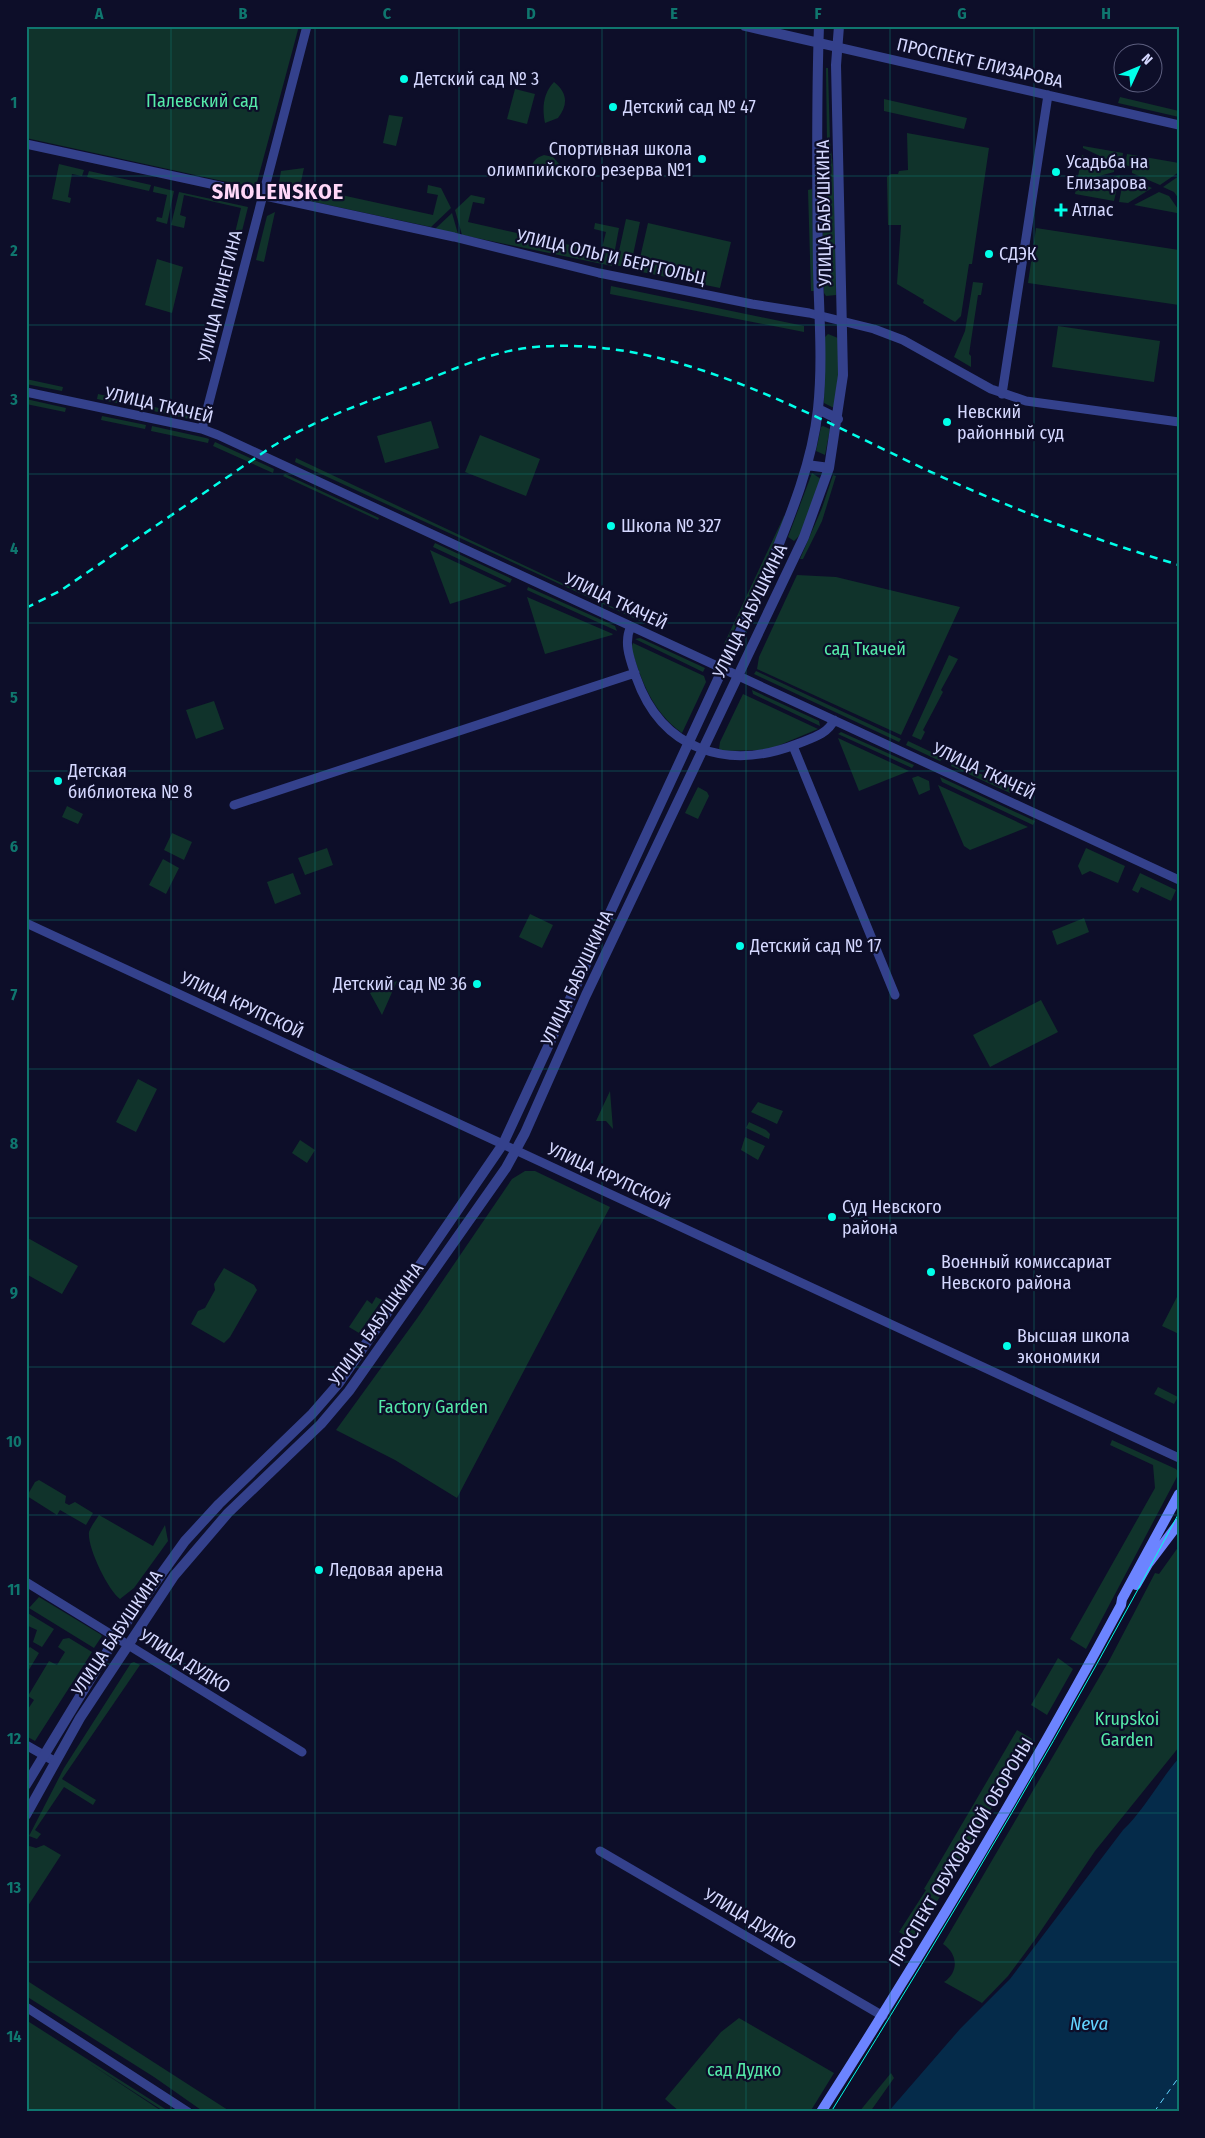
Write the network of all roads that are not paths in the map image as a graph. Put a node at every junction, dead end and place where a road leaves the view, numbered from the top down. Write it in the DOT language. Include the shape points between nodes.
graph roads {
  1 [pos="307,26"];
  2 [pos="745,26"];
  3 [pos="819,26"];
  4 [pos="839,26"];
  5 [pos="818,43"];
  6 [pos="837,47"];
  7 [pos="1048,95"];
  8 [pos="1179,125"];
  9 [pos="26,144"];
  10 [pos="262,195"];
  11 [pos="820,316"];
  12 [pos="843,321"];
  13 [pos="26,392"];
  14 [pos="1002,394"];
  15 [pos="818,409"];
  16 [pos="838,419"];
  17 [pos="1179,422"];
  18 [pos="202,429"];
  19 [pos="807,464"];
  20 [pos="829,468"];
  21 [pos="630,626"];
  22 [pos="723,669"];
  23 [pos="634,673"];
  24 [pos="738,675"];
  25 [pos="834,720"];
  26 [pos="689,743"];
  27 [pos="792,746"];
  28 [pos="702,749"];
  29 [pos="234,805"];
  30 [pos="1179,880"];
  31 [pos="26,923"];
  32 [pos="895,995"];
  33 [pos="503,1144"];
  34 [pos="516,1151"];
  35 [pos="1179,1458"];
  36 [pos="1179,1494"];
  37 [pos="1179,1523"];
  38 [pos="26,1582"];
  39 [pos="1121,1605"];
  40 [pos="116,1637"];
  41 [pos="128,1646"];
  42 [pos="26,1745"];
  43 [pos="302,1752"];
  44 [pos="43,1755"];
  45 [pos="54,1761"];
  46 [pos="26,1785"];
  47 [pos="26,1815"];
  48 [pos="600,1850"];
  49 [pos="26,2008"];
  50 [pos="883,2016"];
  51 [pos="188,2112"];
  52 [pos="821,2112"];
  1 -- 10 [label="street, УЛИЦА ПИНЕГИНА"];
  2 -- 5 [label="street, ПРОСПЕКТ ЕЛИЗАРОВА"];
  3 -- 5 [label="street, УЛИЦА БАБУШКИНА"];
  4 -- 6 [label="street, УЛИЦА БАБУШКИНА"];
  5 -- 6 [label="street, ПРОСПЕКТ ЕЛИЗАРОВА"];
  5 -- 11 [label="street, УЛИЦА БАБУШКИНА" via="816,170"];
  6 -- 7 [label="street, ПРОСПЕКТ ЕЛИЗАРОВА"];
  6 -- 12 [label="street, УЛИЦА БАБУШКИНА"];
  7 -- 8 [label="street, ПРОСПЕКТ ЕЛИЗАРОВА"];
  7 -- 14 [label="street"];
  9 -- 10 [label="street, УЛИЦА ОЛЬГИ БЕРГГОЛЬЦ"];
  10 -- 11 [label="street, УЛИЦА ОЛЬГИ БЕРГГОЛЬЦ" via="600,273"];
  10 -- 18 [label="street, УЛИЦА ПИНЕГИНА"];
  11 -- 12 [label="street, УЛИЦА ОЛЬГИ БЕРГГОЛЬЦ"];
  11 -- 15 [label="street, УЛИЦА БАБУШКИНА"];
  12 -- 14 [label="street, УЛИЦА ОЛЬГИ БЕРГГОЛЬЦ" via="903,340"];
  12 -- 16 [label="street, УЛИЦА БАБУШКИНА" via="843,375"];
  13 -- 18 [label="street, УЛИЦА ТКАЧЕЙ"];
  14 -- 17 [label="street, УЛИЦА ОЛЬГИ БЕРГГОЛЬЦ" via="1026,401"];
  15 -- 16 [label="street"];
  15 -- 19 [label="street, УЛИЦА БАБУШКИНА"];
  16 -- 20 [label="street, УЛИЦА БАБУШКИНА"];
  18 -- 21 [label="street, УЛИЦА ТКАЧЕЙ"];
  19 -- 20 [label="street"];
  19 -- 22 [label="street, УЛИЦА БАБУШКИНА" via="785,529"];
  20 -- 24 [label="street, УЛИЦА БАБУШКИНА" via="804,537"];
  21 -- 22 [label="street, УЛИЦА ТКАЧЕЙ"];
  21 -- 23 [label="street" via="626,637"];
  22 -- 24 [label="street, УЛИЦА ТКАЧЕЙ"];
  22 -- 26 [label="street, УЛИЦА БАБУШКИНА"];
  23 -- 26 [label="street" via="656,716"];
  23 -- 29 [label="street"];
  24 -- 25 [label="street, УЛИЦА ТКАЧЕЙ"];
  24 -- 28 [label="street, УЛИЦА БАБУШКИНА"];
  25 -- 27 [label="street" via="831,728"];
  25 -- 30 [label="street, УЛИЦА ТКАЧЕЙ"];
  26 -- 28 [label="street"];
  26 -- 33 [label="street, УЛИЦА БАБУШКИНА"];
  27 -- 28 [label="street" via="748,756 720,755"];
  27 -- 32 [label="street"];
  28 -- 34 [label="street, УЛИЦА БАБУШКИНА"];
  31 -- 33 [label="street, УЛИЦА КРУПСКОЙ"];
  33 -- 34 [label="street, УЛИЦА КРУПСКОЙ"];
  33 -- 40 [label="street, УЛИЦА БАБУШКИНА" via="339,1382 312,1414 219,1504 185,1542"];
  34 -- 35 [label="street, УЛИЦА КРУПСКОЙ"];
  34 -- 41 [label="street, УЛИЦА БАБУШКИНА" via="349,1391 321,1424 203,1540 174,1576"];
  36 -- 39 [label="main road, ПРОСПЕКТ ОБУХОВСКОЙ ОБОРОНЫ"];
  37 -- 39 [label="main road, ПРОСПЕКТ ОБУХОВСКОЙ ОБОРОНЫ" via="1148,1564 1127,1602"];
  38 -- 40 [label="street, УЛИЦА ДУДКО"];
  39 -- 50 [label="main road, ПРОСПЕКТ ОБУХОВСКОЙ ОБОРОНЫ" via="1010,1802"];
  40 -- 41 [label="street, УЛИЦА ДУДКО"];
  40 -- 44 [label="street, УЛИЦА БАБУШКИНА"];
  41 -- 43 [label="street, УЛИЦА ДУДКО"];
  41 -- 45 [label="street, УЛИЦА БАБУШКИНА"];
  42 -- 44 [label="street"];
  44 -- 45 [label="street"];
  44 -- 46 [label="street, УЛИЦА БАБУШКИНА"];
  45 -- 47 [label="street, УЛИЦА БАБУШКИНА"];
  48 -- 50 [label="street, УЛИЦА ДУДКО"];
  49 -- 51 [label="street"];
  50 -- 52 [label="main road, ПРОСПЕКТ ОБУХОВСКОЙ ОБОРОНЫ"];
}
